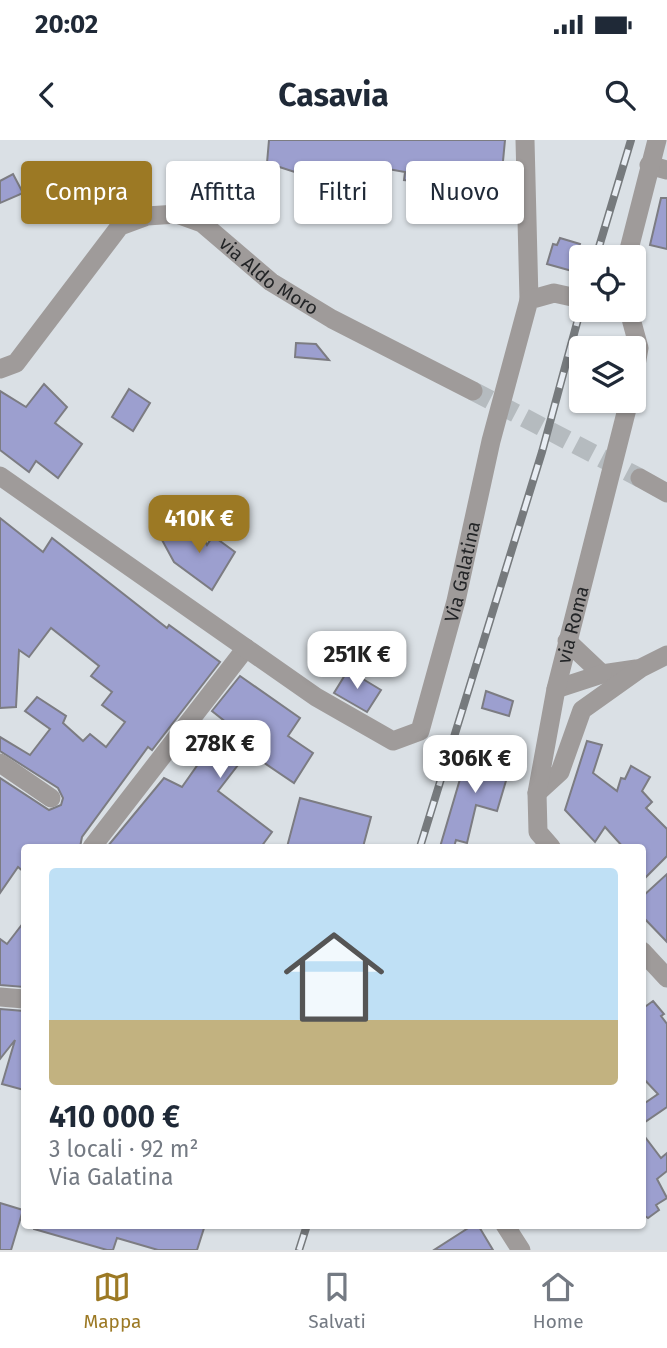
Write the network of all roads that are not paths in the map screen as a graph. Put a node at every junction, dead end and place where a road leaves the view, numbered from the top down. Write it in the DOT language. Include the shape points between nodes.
graph roads {
  1 [pos="524,140"];
  2 [pos="657,140"];
  3 [pos="658,168"];
  4 [pos="631,245"];
  5 [pos="569,296"];
  6 [pos="529,300"];
  7 [pos="0,369"];
  8 [pos="473,391"];
  9 [pos="626,413"];
  10 [pos="0,476"];
  11 [pos="640,478"];
  12 [pos="667,493"];
  13 [pos="567,641"];
  14 [pos="246,648"];
  15 [pos="667,655"];
  16 [pos="641,668"];
  17 [pos="601,674"];
  18 [pos="556,689"];
  19 [pos="582,710"];
  20 [pos="0,763"];
  21 [pos="537,793"];
  22 [pos="51,798"];
  23 [pos="94,844"];
  24 [pos="548,844"];
  25 [pos="646,955"];
  26 [pos="667,978"];
  27 [pos="0,997"];
  28 [pos="21,999"];
  29 [pos="508,1229"];
  30 [pos="521,1250"];
  1 -- 6 [label="street"];
  2 -- 3 [label="street"];
  3 -- 4 [label="street"];
  5 -- 6 [label="street" via="554,293"];
  6 -- 14 [label="street, Via Galatina" via="420,732 393,741 316,697"];
  7 -- 8 [label="street, via Aldo Moro" via="16,363 120,226 148,216 177,215 202,223 271,282 332,319"];
  9 -- 13 [label="street, via Roma"];
  10 -- 14 [label="street, Via Galatina"];
  11 -- 12 [label="street"];
  13 -- 17 [label="street"];
  13 -- 18 [label="street, via Roma"];
  14 -- 23 [label="street"];
  15 -- 16 [label="street"];
  16 -- 17 [label="street"];
  16 -- 19 [label="street"];
  17 -- 18 [label="street"];
  18 -- 19 [label="street"];
  18 -- 21 [label="street, via Roma"];
  19 -- 21 [label="street" via="560,772"];
  20 -- 22 [label="street"];
  21 -- 24 [label="street, via Roma" via="538,832"];
  25 -- 26 [label="street"];
  27 -- 28 [label="street"];
  29 -- 30 [label="street"];
}
